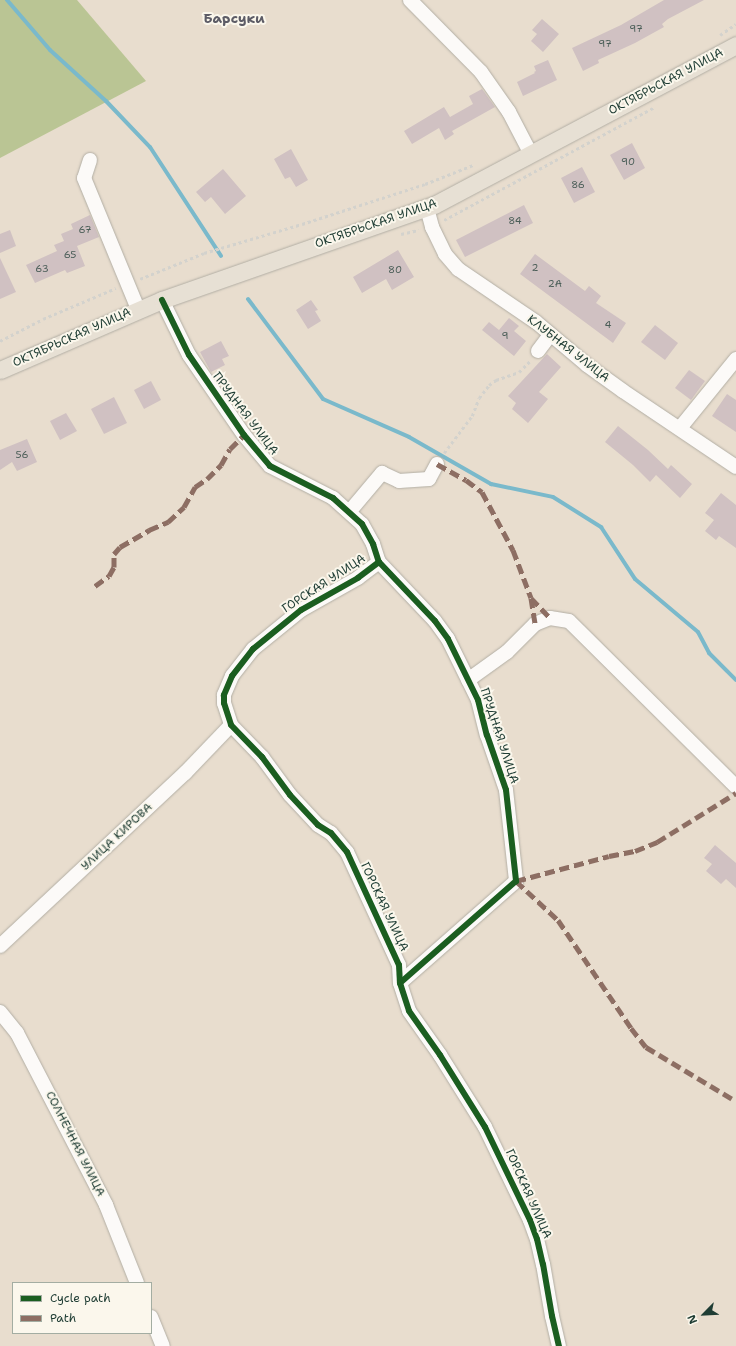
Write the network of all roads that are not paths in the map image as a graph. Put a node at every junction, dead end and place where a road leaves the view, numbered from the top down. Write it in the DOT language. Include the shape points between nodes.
graph roads {
  1 [pos="410,0"];
  2 [pos="736,45"];
  3 [pos="531,154"];
  4 [pos="90,160"];
  5 [pos="427,208"];
  6 [pos="162,300"];
  7 [pos="138,309"];
  8 [pos="550,335"];
  9 [pos="534,356"];
  10 [pos="736,359"];
  11 [pos="0,370"];
  12 [pos="680,428"];
  13 [pos="437,464"];
  14 [pos="736,467"];
  15 [pos="350,511"];
  16 [pos="379,562"];
  17 [pos="468,680"];
  18 [pos="231,725"];
  19 [pos="736,787"];
  20 [pos="0,946"];
  21 [pos="400,983"];
  22 [pos="0,1012"];
  23 [pos="137,1282"];
  24 [pos="152,1319"];
  25 [pos="163,1346"];
  26 [pos="559,1346"];
  1 -- 3 [label="street" via="481,72 509,112"];
  2 -- 3 [label="main road, ОКТЯБРЬСКАЯ УЛИЦА"];
  3 -- 5 [label="main road, ОКТЯБРЬСКАЯ УЛИЦА"];
  4 -- 7 [label="street" via="84,178"];
  5 -- 6 [label="main road, ОКТЯБРЬСКАЯ УЛИЦА"];
  5 -- 8 [label="street, КЛУБНАЯ УЛИЦА" via="432,227 445,254 458,269 536,322"];
  6 -- 7 [label="main road, ОКТЯБРЬСКАЯ УЛИЦА"];
  6 -- 15 [label="street, ПРУДНАЯ УЛИЦА" via="189,355 244,435 270,466 333,498"];
  7 -- 11 [label="main road, ОКТЯБРЬСКАЯ УЛИЦА"];
  8 -- 9 [label="street"];
  8 -- 12 [label="street, КЛУБНАЯ УЛИЦА" via="622,391"];
  10 -- 12 [label="street"];
  12 -- 14 [label="street, КЛУБНАЯ УЛИЦА"];
  13 -- 15 [label="street" via="429,480 399,481 382,473"];
  15 -- 16 [label="street, ПРУДНАЯ УЛИЦА" via="368,534"];
  16 -- 17 [label="street, ПРУДНАЯ УЛИЦА" via="435,621 448,639"];
  16 -- 18 [label="street, ГОРСКАЯ УЛИЦА" via="358,578 301,610 246,657 232,676 224,695"];
  17 -- 19 [label="street" via="507,652 535,624 550,618 570,621"];
  17 -- 21 [label="street, ПРУДНАЯ УЛИЦА" via="478,700 506,790 516,881"];
  18 -- 20 [label="street, УЛИЦА КИРОВА" via="185,773"];
  18 -- 21 [label="street, ГОРСКАЯ УЛИЦА" via="262,757 290,795 318,825 331,833 347,852 399,965"];
  21 -- 26 [label="street, ГОРСКАЯ УЛИЦА" via="409,1011 485,1127 530,1220 543,1264"];
  22 -- 23 [label="street, СОЛНЕЧНАЯ УЛИЦА" via="21,1039 106,1205"];
  24 -- 25 [label="street"];
}
